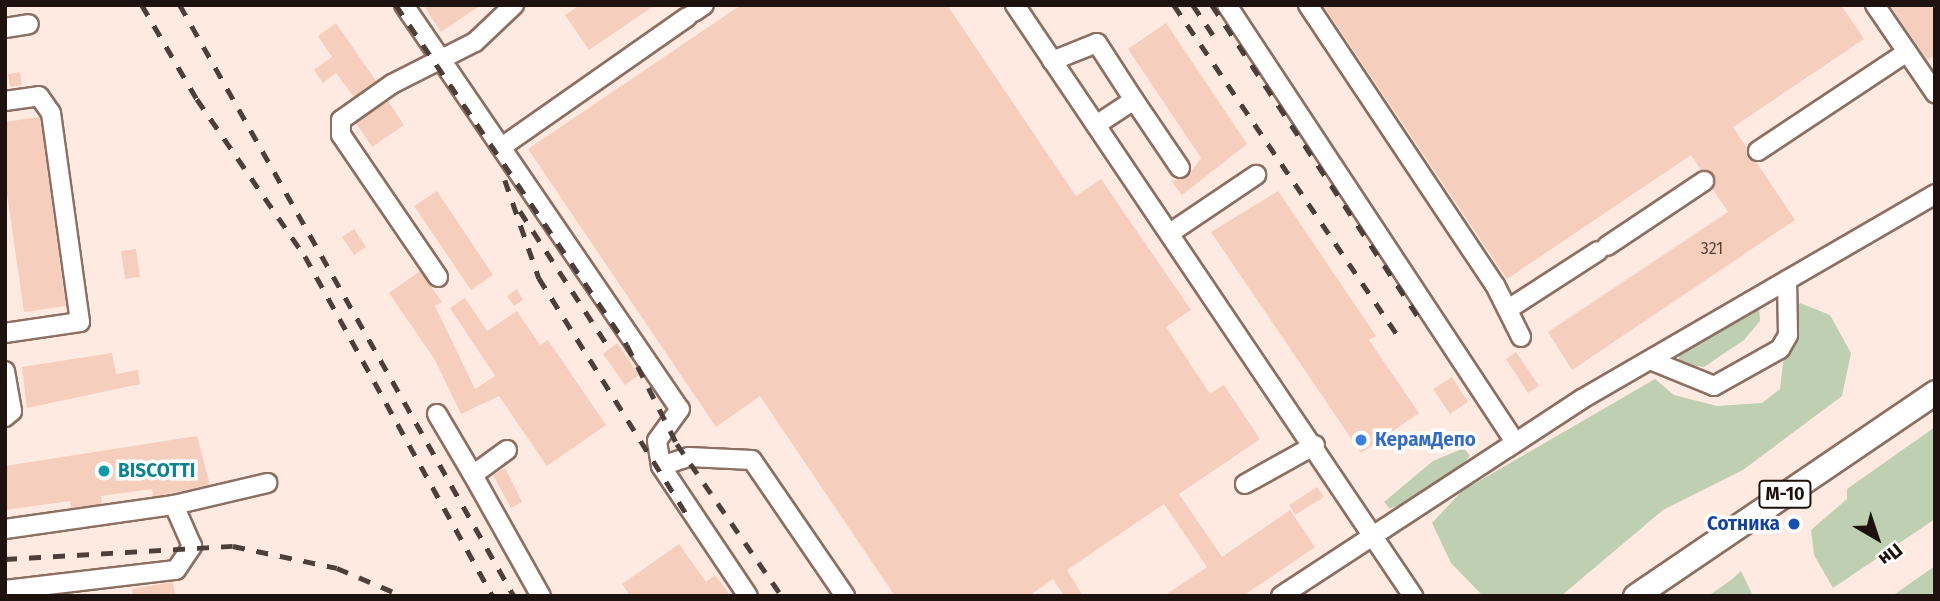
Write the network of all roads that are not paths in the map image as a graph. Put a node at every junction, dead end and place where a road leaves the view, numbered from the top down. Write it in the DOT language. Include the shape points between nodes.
graph roads {
  1 [pos="404,5"];
  2 [pos="514,5"];
  3 [pos="1015,5"];
  4 [pos="1227,5"];
  5 [pos="1308,5"];
  6 [pos="1875,5"];
  7 [pos="695,12"];
  8 [pos="29,24"];
  9 [pos="5,28"];
  10 [pos="1907,52"];
  11 [pos="440,56"];
  12 [pos="1052,61"];
  13 [pos="1935,93"];
  14 [pos="1134,100"];
  15 [pos="5,101"];
  16 [pos="1096,125"];
  17 [pos="503,145"];
  18 [pos="1758,151"];
  19 [pos="1180,168"];
  20 [pos="1256,175"];
  21 [pos="1704,181"];
  22 [pos="1935,194"];
  23 [pos="1170,233"];
  24 [pos="438,278"];
  25 [pos="1787,280"];
  26 [pos="1510,308"];
  27 [pos="5,334"];
  28 [pos="1521,337"];
  29 [pos="1650,360"];
  30 [pos="5,371"];
  31 [pos="1935,392"];
  32 [pos="437,414"];
  33 [pos="5,417"];
  34 [pos="1515,442"];
  35 [pos="1315,445"];
  36 [pos="507,450"];
  37 [pos="661,466"];
  38 [pos="473,475"];
  39 [pos="267,483"];
  40 [pos="1245,484"];
  41 [pos="174,505"];
  42 [pos="5,529"];
  43 [pos="1374,531"];
  44 [pos="5,590"];
  45 [pos="541,596"];
  46 [pos="748,596"];
  47 [pos="845,596"];
  48 [pos="1281,596"];
  49 [pos="1413,596"];
  50 [pos="1635,596"];
  1 -- 11 [label="lane"];
  2 -- 11 [label="lane" via="475,42"];
  3 -- 12 [label="lane"];
  4 -- 34 [label="lane"];
  5 -- 26 [label="lane"];
  6 -- 10 [label="lane"];
  7 -- 17 [label="lane"];
  8 -- 9 [label="lane"];
  10 -- 13 [label="lane"];
  10 -- 18 [label="lane"];
  11 -- 17 [label="lane"];
  11 -- 24 [label="lane" via="341,120 341,135"];
  12 -- 14 [label="lane" via="1097,43"];
  12 -- 16 [label="lane"];
  14 -- 16 [label="lane"];
  14 -- 19 [label="lane"];
  15 -- 27 [label="lane" via="39,96 51,113 80,321"];
  16 -- 23 [label="lane"];
  17 -- 37 [label="lane" via="680,410 657,441"];
  20 -- 23 [label="lane"];
  21 -- 26 [label="lane"];
  22 -- 25 [label="lane"];
  23 -- 35 [label="lane"];
  25 -- 29 [label="lane"];
  25 -- 29 [label="lane" via="1788,335 1780,349 1714,386"];
  26 -- 28 [label="lane"];
  29 -- 34 [label="lane"];
  30 -- 33 [label="lane" via="12,411"];
  31 -- 50 [label="main road, М-10"];
  32 -- 38 [label="lane"];
  34 -- 43 [label="lane"];
  35 -- 40 [label="lane"];
  35 -- 43 [label="lane"];
  36 -- 38 [label="lane"];
  37 -- 46 [label="lane"];
  37 -- 47 [label="lane" via="713,455 752,460"];
  38 -- 45 [label="lane"];
  39 -- 41 [label="lane"];
  41 -- 42 [label="lane"];
  41 -- 44 [label="lane" via="192,546 176,570"];
  43 -- 48 [label="lane"];
  43 -- 49 [label="lane"];
}
